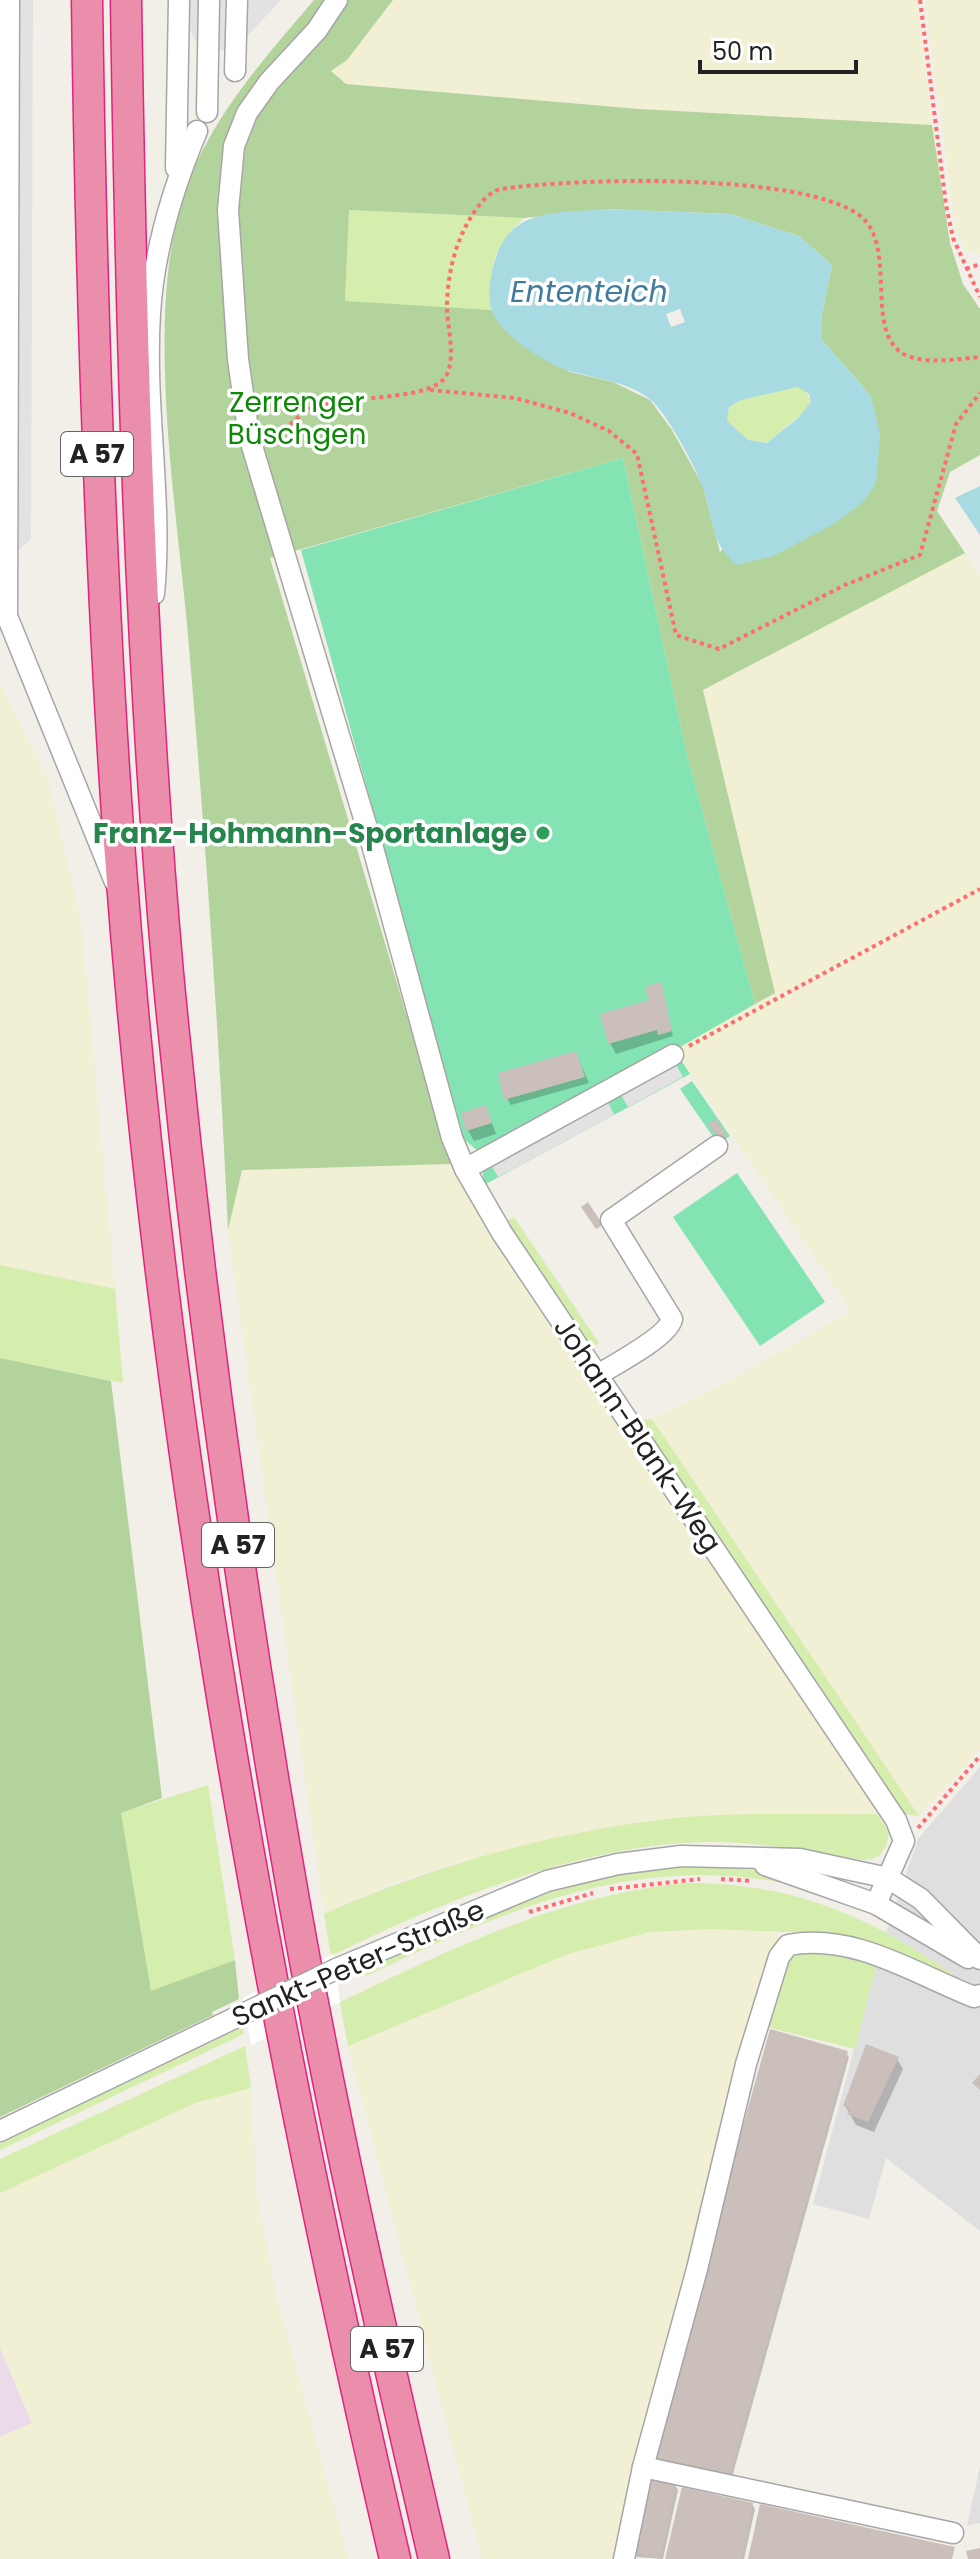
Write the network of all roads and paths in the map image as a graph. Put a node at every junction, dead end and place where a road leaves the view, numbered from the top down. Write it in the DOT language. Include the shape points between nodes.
graph roads {
  1 [pos="9,0"];
  2 [pos="87,0"];
  3 [pos="126,0"];
  4 [pos="179,0"];
  5 [pos="209,0"];
  6 [pos="237,0"];
  7 [pos="337,0"];
  8 [pos="920,0"];
  9 [pos="235,71"];
  10 [pos="207,112"];
  11 [pos="197,131"];
  12 [pos="175,184"];
  13 [pos="980,264"];
  14 [pos="966,269"];
  15 [pos="980,297"];
  16 [pos="980,357"];
  17 [pos="428,390"];
  18 [pos="980,393"];
  19 [pos="249,436"];
  20 [pos="3,614"];
  21 [pos="146,673"];
  22 [pos="980,889"];
  23 [pos="125,908"];
  24 [pos="673,1055"];
  25 [pos="717,1146"];
  26 [pos="465,1169"];
  27 [pos="598,1375"];
  28 [pos="980,1756"];
  29 [pos="904,1841"];
  30 [pos="735,1856"];
  31 [pos="705,1878"];
  32 [pos="888,1878"];
  33 [pos="718,1879"];
  34 [pos="755,1882"];
  35 [pos="876,1904"];
  36 [pos="525,1913"];
  37 [pos="980,1959"];
  38 [pos="980,1966"];
  39 [pos="980,1995"];
  40 [pos="0,2131"];
  41 [pos="643,2467"];
  42 [pos="953,2533"];
  43 [pos="395,2559"];
  44 [pos="434,2559"];
  45 [pos="624,2559"];
  1 -- 20 [label="street"];
  2 -- 23 [label="highway, A 57" via="96,447"];
  3 -- 21 [label="highway, A 57"];
  4 -- 12 [label="street"];
  5 -- 10 [label="street"];
  6 -- 9 [label="street"];
  7 -- 19 [label="street, Johann-Blank-Weg" via="247,113 234,146 229,226"];
  8 -- 14 [label="path" via="946,205"];
  11 -- 12 [label="street"];
  12 -- 21 [label="street" via="158,247 150,313 157,560"];
  13 -- 14 [label="path"];
  14 -- 15 [label="path"];
  16 -- 17 [label="path" via="912,358 890,343 877,242 866,221 831,201 722,182 496,189 476,208 458,238 448,284 450,362 446,377"];
  17 -- 18 [label="path" via="515,398 570,413 609,431 637,454 676,635 719,649 845,585 920,555 956,424"];
  17 -- 19 [label="path" via="310,408 286,430"];
  19 -- 26 [label="street, Johann-Blank-Weg"];
  20 -- 23 [label="street"];
  21 -- 44 [label="highway, A 57" via="194,1225 249,1626 287,1865 340,2139"];
  22 -- 24 [label="path"];
  23 -- 43 [label="highway, A 57" via="157,1228 212,1630 304,2151"];
  24 -- 26 [label="street"];
  25 -- 27 [label="street" via="611,1220 672,1319 658,1336"];
  26 -- 27 [label="street, Johann-Blank-Weg"];
  27 -- 29 [label="street, Johann-Blank-Weg" via="896,1820"];
  28 -- 29 [label="path"];
  29 -- 32 [label="street"];
  30 -- 32 [label="street, Sankt-Peter-Straße" via="800,1859"];
  30 -- 35 [label="street, Sankt-Peter-Straße"];
  30 -- 40 [label="street, Sankt-Peter-Straße, bridge" via="618,1864 547,1881 336,1969"];
  31 -- 36 [label="path" via="601,1890"];
  32 -- 35 [label="street"];
  32 -- 37 [label="street, Sankt-Peter-Straße" via="921,1899"];
  33 -- 34 [label="path"];
  35 -- 38 [label="street, Sankt-Peter-Straße"];
  39 -- 41 [label="street" via="974,1997 886,1957 829,1942 788,1945 779,1957 746,2064"];
  41 -- 42 [label="street"];
  41 -- 45 [label="street"];
}
